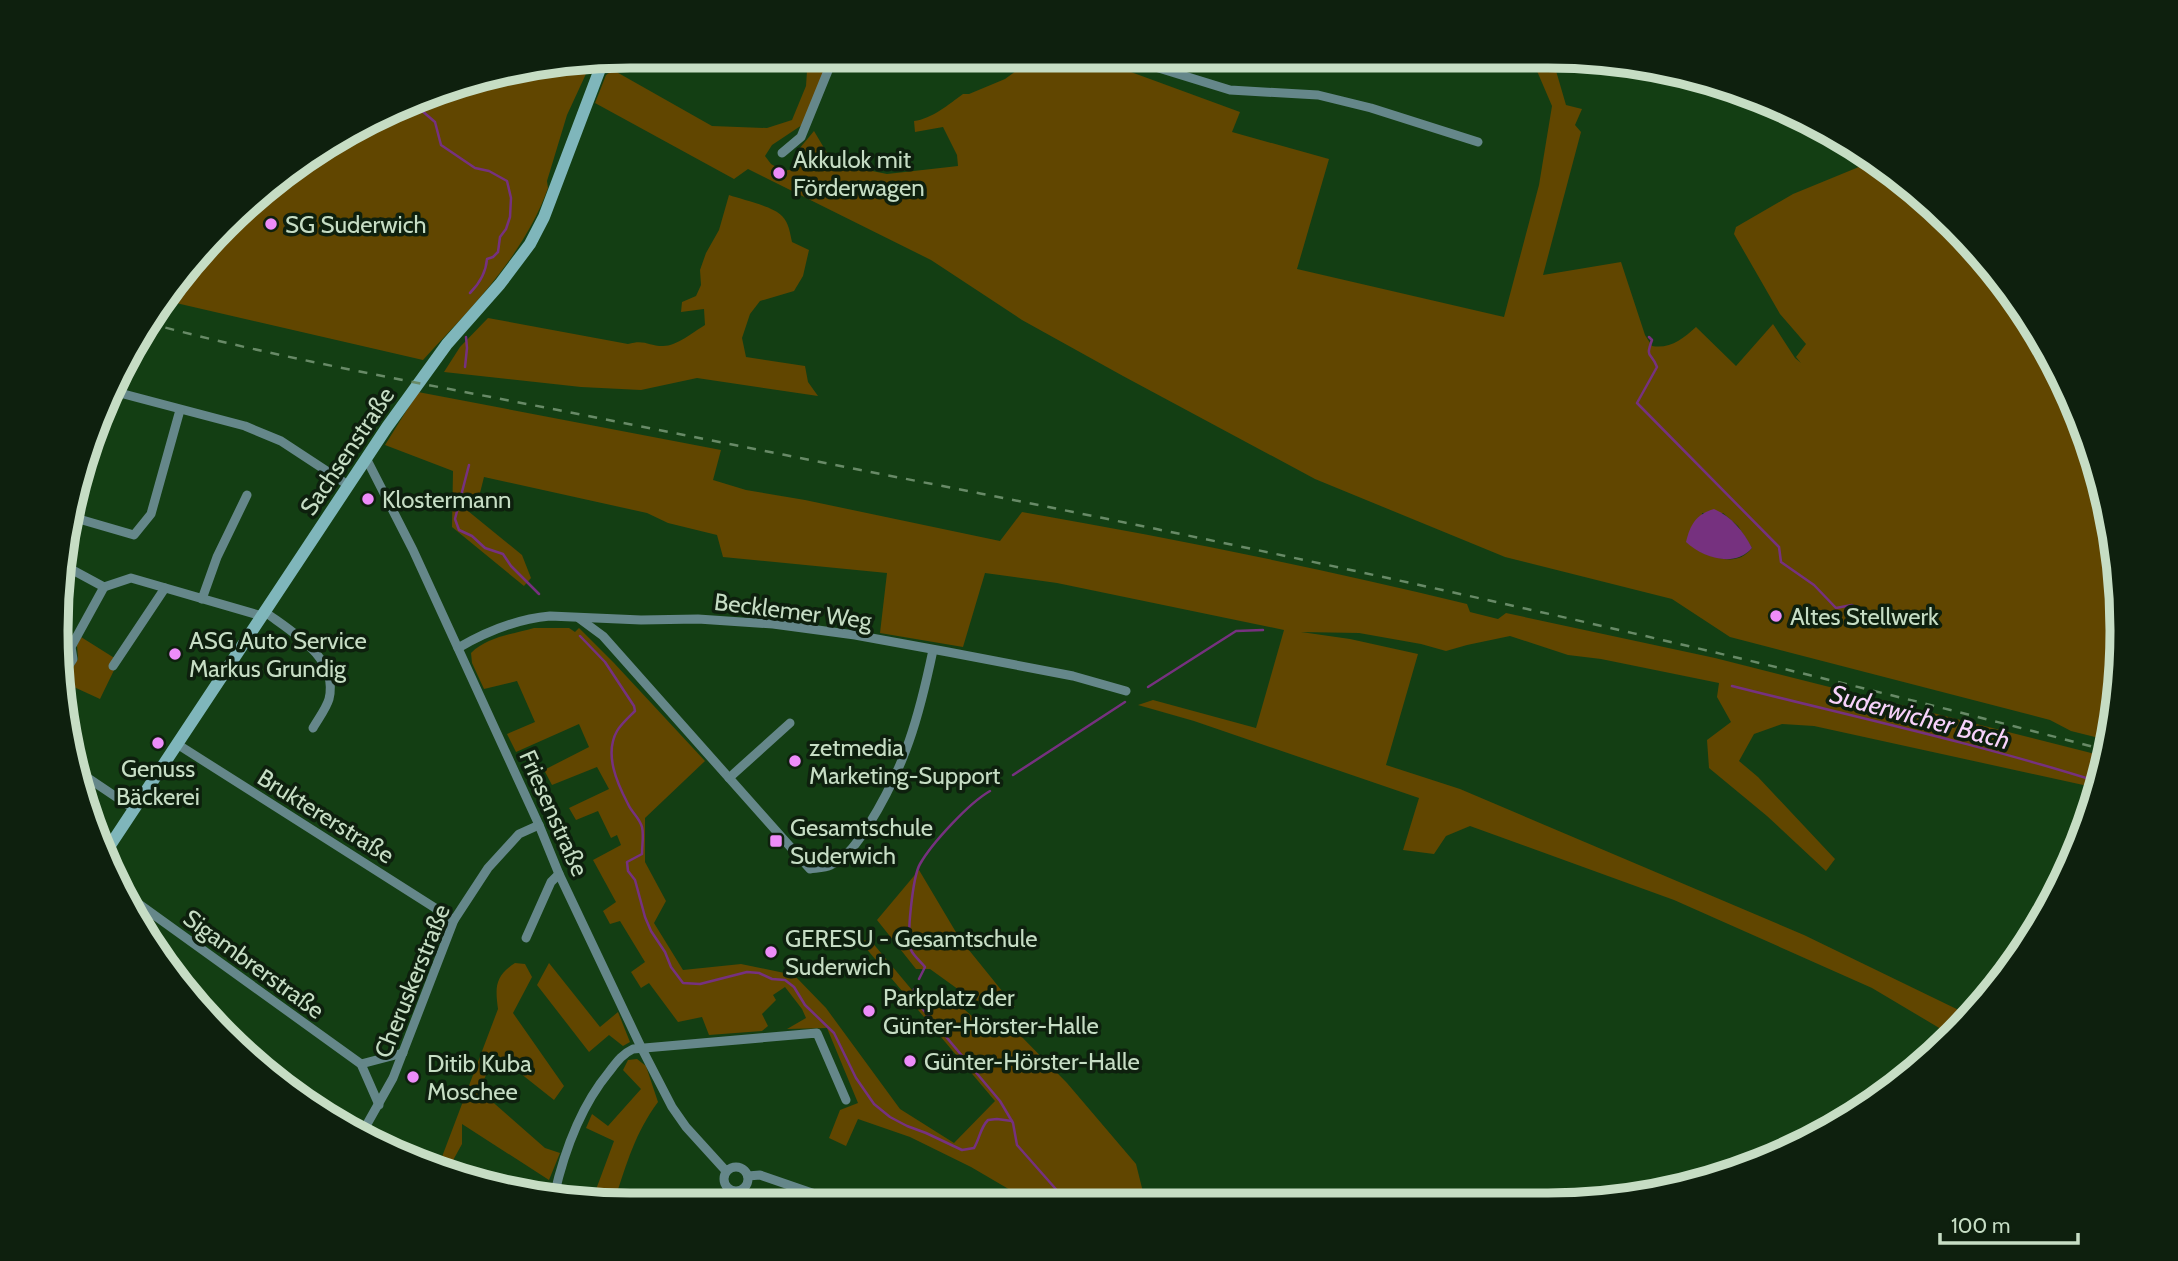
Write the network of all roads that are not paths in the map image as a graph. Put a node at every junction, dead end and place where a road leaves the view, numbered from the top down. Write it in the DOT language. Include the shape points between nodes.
graph roads {
  1 [pos="830,68"];
  2 [pos="1159,68"];
  3 [pos="600,69"];
  4 [pos="1478,142"];
  5 [pos="782,153"];
  6 [pos="121,393"];
  7 [pos="180,410"];
  8 [pos="366,458"];
  9 [pos="348,485"];
  10 [pos="247,495"];
  11 [pos="79,519"];
  12 [pos="72,570"];
  13 [pos="104,587"];
  14 [pos="165,588"];
  15 [pos="202,599"];
  16 [pos="263,614"];
  17 [pos="580,619"];
  18 [pos="68,645"];
  19 [pos="71,647"];
  20 [pos="458,648"];
  21 [pos="933,650"];
  22 [pos="69,665"];
  23 [pos="113,666"];
  24 [pos="1126,691"];
  25 [pos="790,723"];
  26 [pos="313,728"];
  27 [pos="177,744"];
  28 [pos="88,778"];
  29 [pos="729,778"];
  30 [pos="134,809"];
  31 [pos="539,825"];
  32 [pos="110,845"];
  33 [pos="559,874"];
  34 [pos="140,905"];
  35 [pos="454,920"];
  36 [pos="526,938"];
  37 [pos="641,1047"];
  38 [pos="402,1053"];
  39 [pos="361,1064"];
  40 [pos="846,1100"];
  41 [pos="379,1105"];
  42 [pos="366,1126"];
  43 [pos="726,1171"];
  44 [pos="748,1176"];
  45 [pos="556,1188"];
  46 [pos="731,1191"];
  47 [pos="812,1193"];
  1 -- 5 [label="street" via="801,137"];
  2 -- 4 [label="street" via="1230,90 1318,95"];
  3 -- 8 [label="street, Sachsenstraße" via="530,244 447,344"];
  6 -- 7 [label="street"];
  7 -- 9 [label="street" via="245,426 281,441"];
  7 -- 11 [label="street" via="151,514 141,529 134,535"];
  8 -- 9 [label="street, Sachsenstraße"];
  8 -- 20 [label="street, Friesenstraße"];
  9 -- 16 [label="street, Sachsenstraße"];
  10 -- 15 [label="street"];
  12 -- 13 [label="street"];
  13 -- 14 [label="street" via="131,578"];
  13 -- 19 [label="street"];
  14 -- 15 [label="street"];
  14 -- 23 [label="street"];
  15 -- 16 [label="street"];
  16 -- 26 [label="street" via="302,640 325,667 330,696"];
  16 -- 27 [label="street, Sachsenstraße"];
  17 -- 20 [label="street, Becklemer Weg" via="527,618"];
  17 -- 21 [label="street, Becklemer Weg" via="773,624"];
  17 -- 29 [label="street" via="603,636"];
  18 -- 19 [label="street"];
  19 -- 22 [label="street"];
  20 -- 31 [label="street, Friesenstraße"];
  21 -- 24 [label="street, Becklemer Weg" via="1073,676"];
  21 -- 29 [label="street" via="921,706 891,788 843,858 810,869"];
  25 -- 29 [label="street"];
  27 -- 30 [label="street, Sachsenstraße"];
  27 -- 35 [label="street, Bruktererstraße"];
  28 -- 30 [label="street"];
  30 -- 32 [label="street, Sachsenstraße"];
  31 -- 33 [label="street, Friesenstraße"];
  31 -- 35 [label="street, Cheruskerstraße" via="519,834 488,868"];
  33 -- 36 [label="street"];
  33 -- 37 [label="street, Friesenstraße"];
  34 -- 39 [label="street, Sigambrerstraße"];
  35 -- 38 [label="street, Cheruskerstraße"];
  37 -- 40 [label="street" via="817,1033"];
  37 -- 43 [label="street, Friesenstraße" via="672,1107"];
  37 -- 45 [label="street" via="622,1055 597,1087 575,1129"];
  38 -- 39 [label="street"];
  38 -- 41 [label="street, Cheruskerstraße"];
  39 -- 41 [label="street"];
  41 -- 42 [label="street, Cheruskerstraße"];
  43 -- 44 [label="street" via="737,1167"];
  43 -- 46 [label="street" via="723,1182"];
  44 -- 46 [label="street" via="742,1190"];
  44 -- 47 [label="street" via="760,1175"];
}
